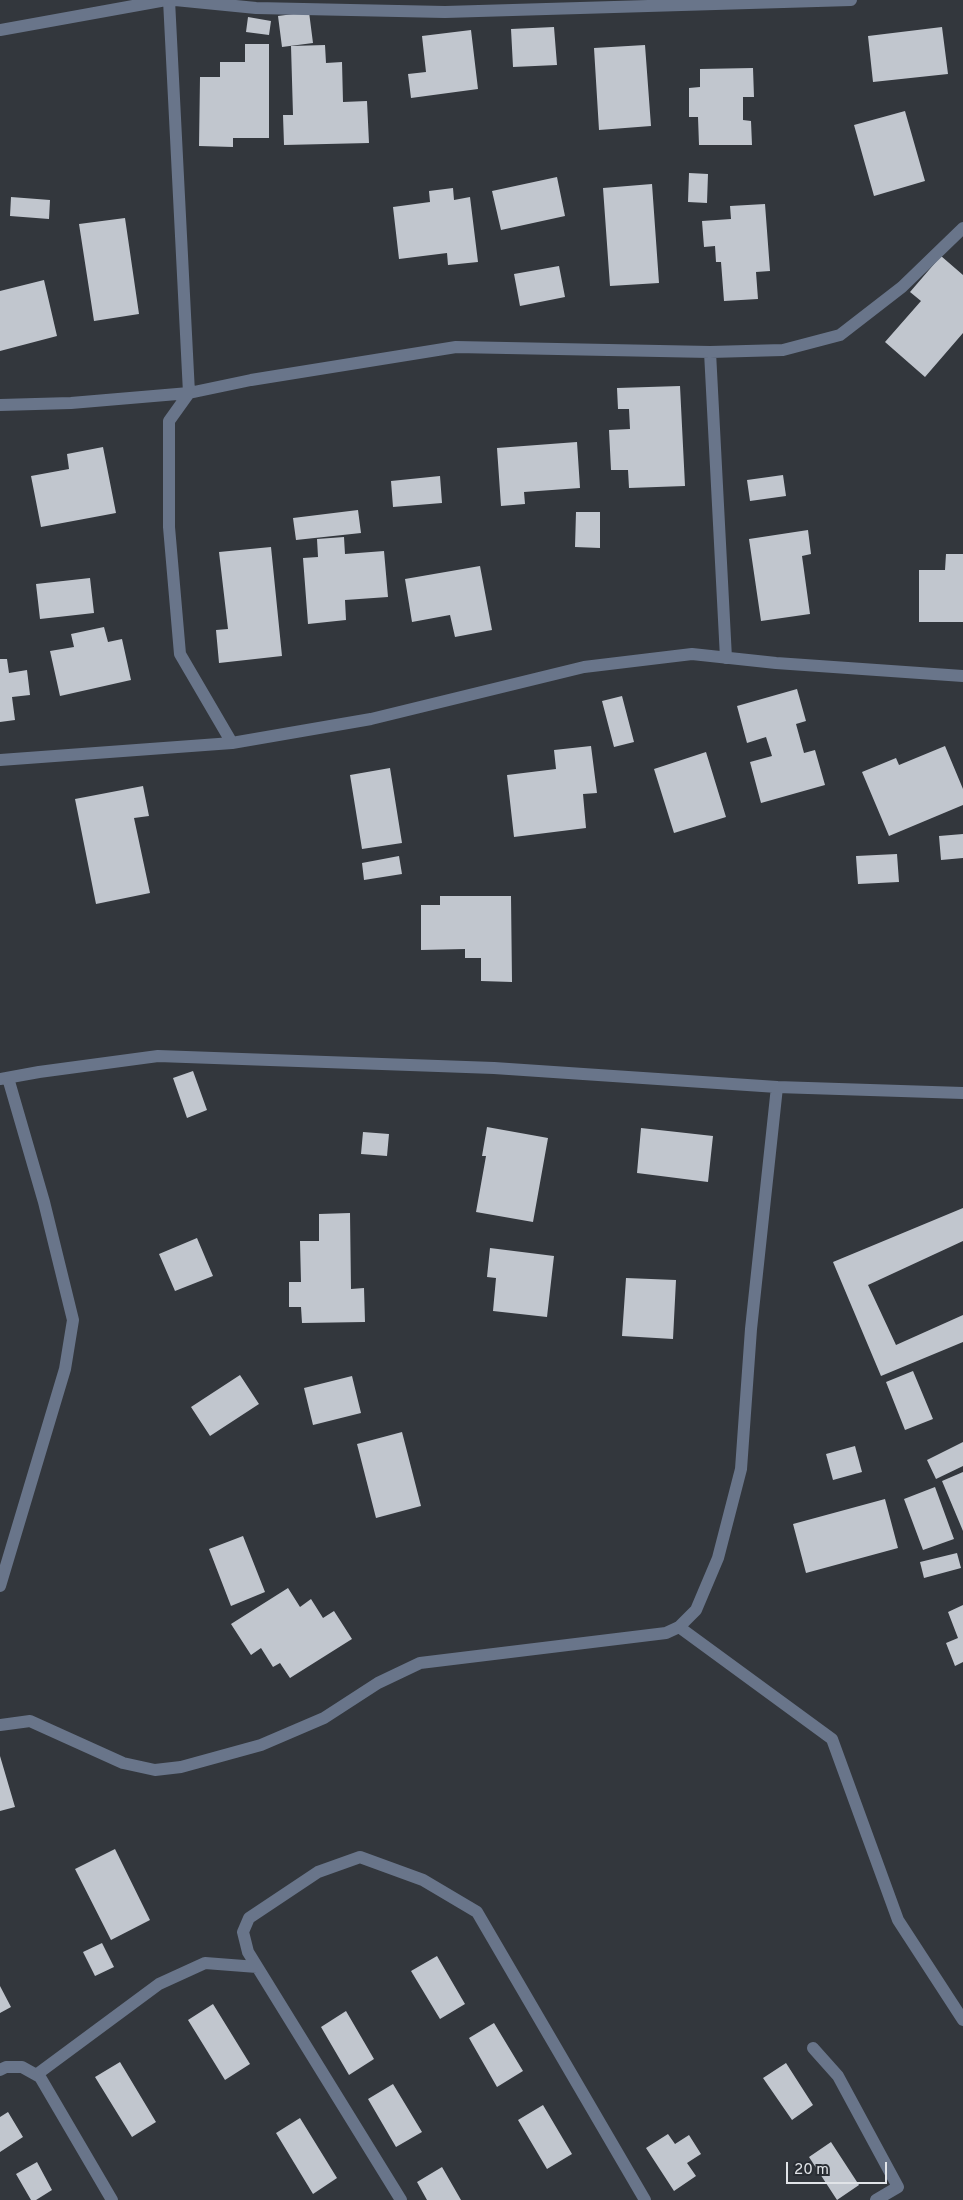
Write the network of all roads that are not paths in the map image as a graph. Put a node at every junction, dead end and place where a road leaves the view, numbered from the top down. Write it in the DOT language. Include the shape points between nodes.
graph roads {
  1 [pos="167,0"];
  2 [pos="175,0"];
  3 [pos="828,0"];
  4 [pos="851,0"];
  5 [pos="0,30"];
  6 [pos="963,228"];
  7 [pos="710,352"];
  8 [pos="189,392"];
  9 [pos="0,405"];
  10 [pos="726,658"];
  11 [pos="963,676"];
  12 [pos="232,743"];
  13 [pos="0,760"];
  14 [pos="4,1079"];
  15 [pos="777,1087"];
  16 [pos="963,1093"];
  17 [pos="0,1586"];
  18 [pos="679,1627"];
  19 [pos="0,1725"];
  20 [pos="257,1967"];
  21 [pos="963,2020"];
  22 [pos="813,2048"];
  23 [pos="0,2070"];
  24 [pos="36,2074"];
  25 [pos="112,2200"];
  26 [pos="401,2200"];
  27 [pos="644,2200"];
  28 [pos="876,2200"];
  1 -- 5 [label="street"];
  1 -- 8 [label="street"];
  2 -- 3 [label="street" via="256,8 445,12"];
  3 -- 4 [label="street"];
  6 -- 7 [label="street" via="902,287 840,336 783,350"];
  7 -- 8 [label="street" via="456,347"];
  7 -- 10 [label="street"];
  8 -- 9 [label="street" via="71,403"];
  8 -- 12 [label="street" via="169,421 169,527 180,654"];
  10 -- 11 [label="street"];
  10 -- 12 [label="street" via="692,654 584,667 371,719"];
  12 -- 13 [label="street"];
  14 -- 15 [label="street" via="158,1056 494,1068"];
  14 -- 17 [label="street" via="44,1202 73,1320 65,1370"];
  15 -- 16 [label="street"];
  15 -- 18 [label="street" via="751,1328 741,1469 718,1558 696,1610"];
  18 -- 19 [label="street" via="666,1632 420,1663 378,1683 324,1718 262,1745 181,1767 155,1770 123,1763 30,1721"];
  18 -- 21 [label="street" via="832,1739 898,1920"];
  20 -- 24 [label="street" via="205,1963 159,1984"];
  20 -- 26 [label="street"];
  20 -- 27 [label="street" via="248,1952 243,1932 249,1918 318,1872 360,1857 424,1880 477,1912"];
  22 -- 28 [label="street" via="838,2076 898,2187"];
  23 -- 24 [label="street" via="22,2067"];
  24 -- 25 [label="street"];
}
